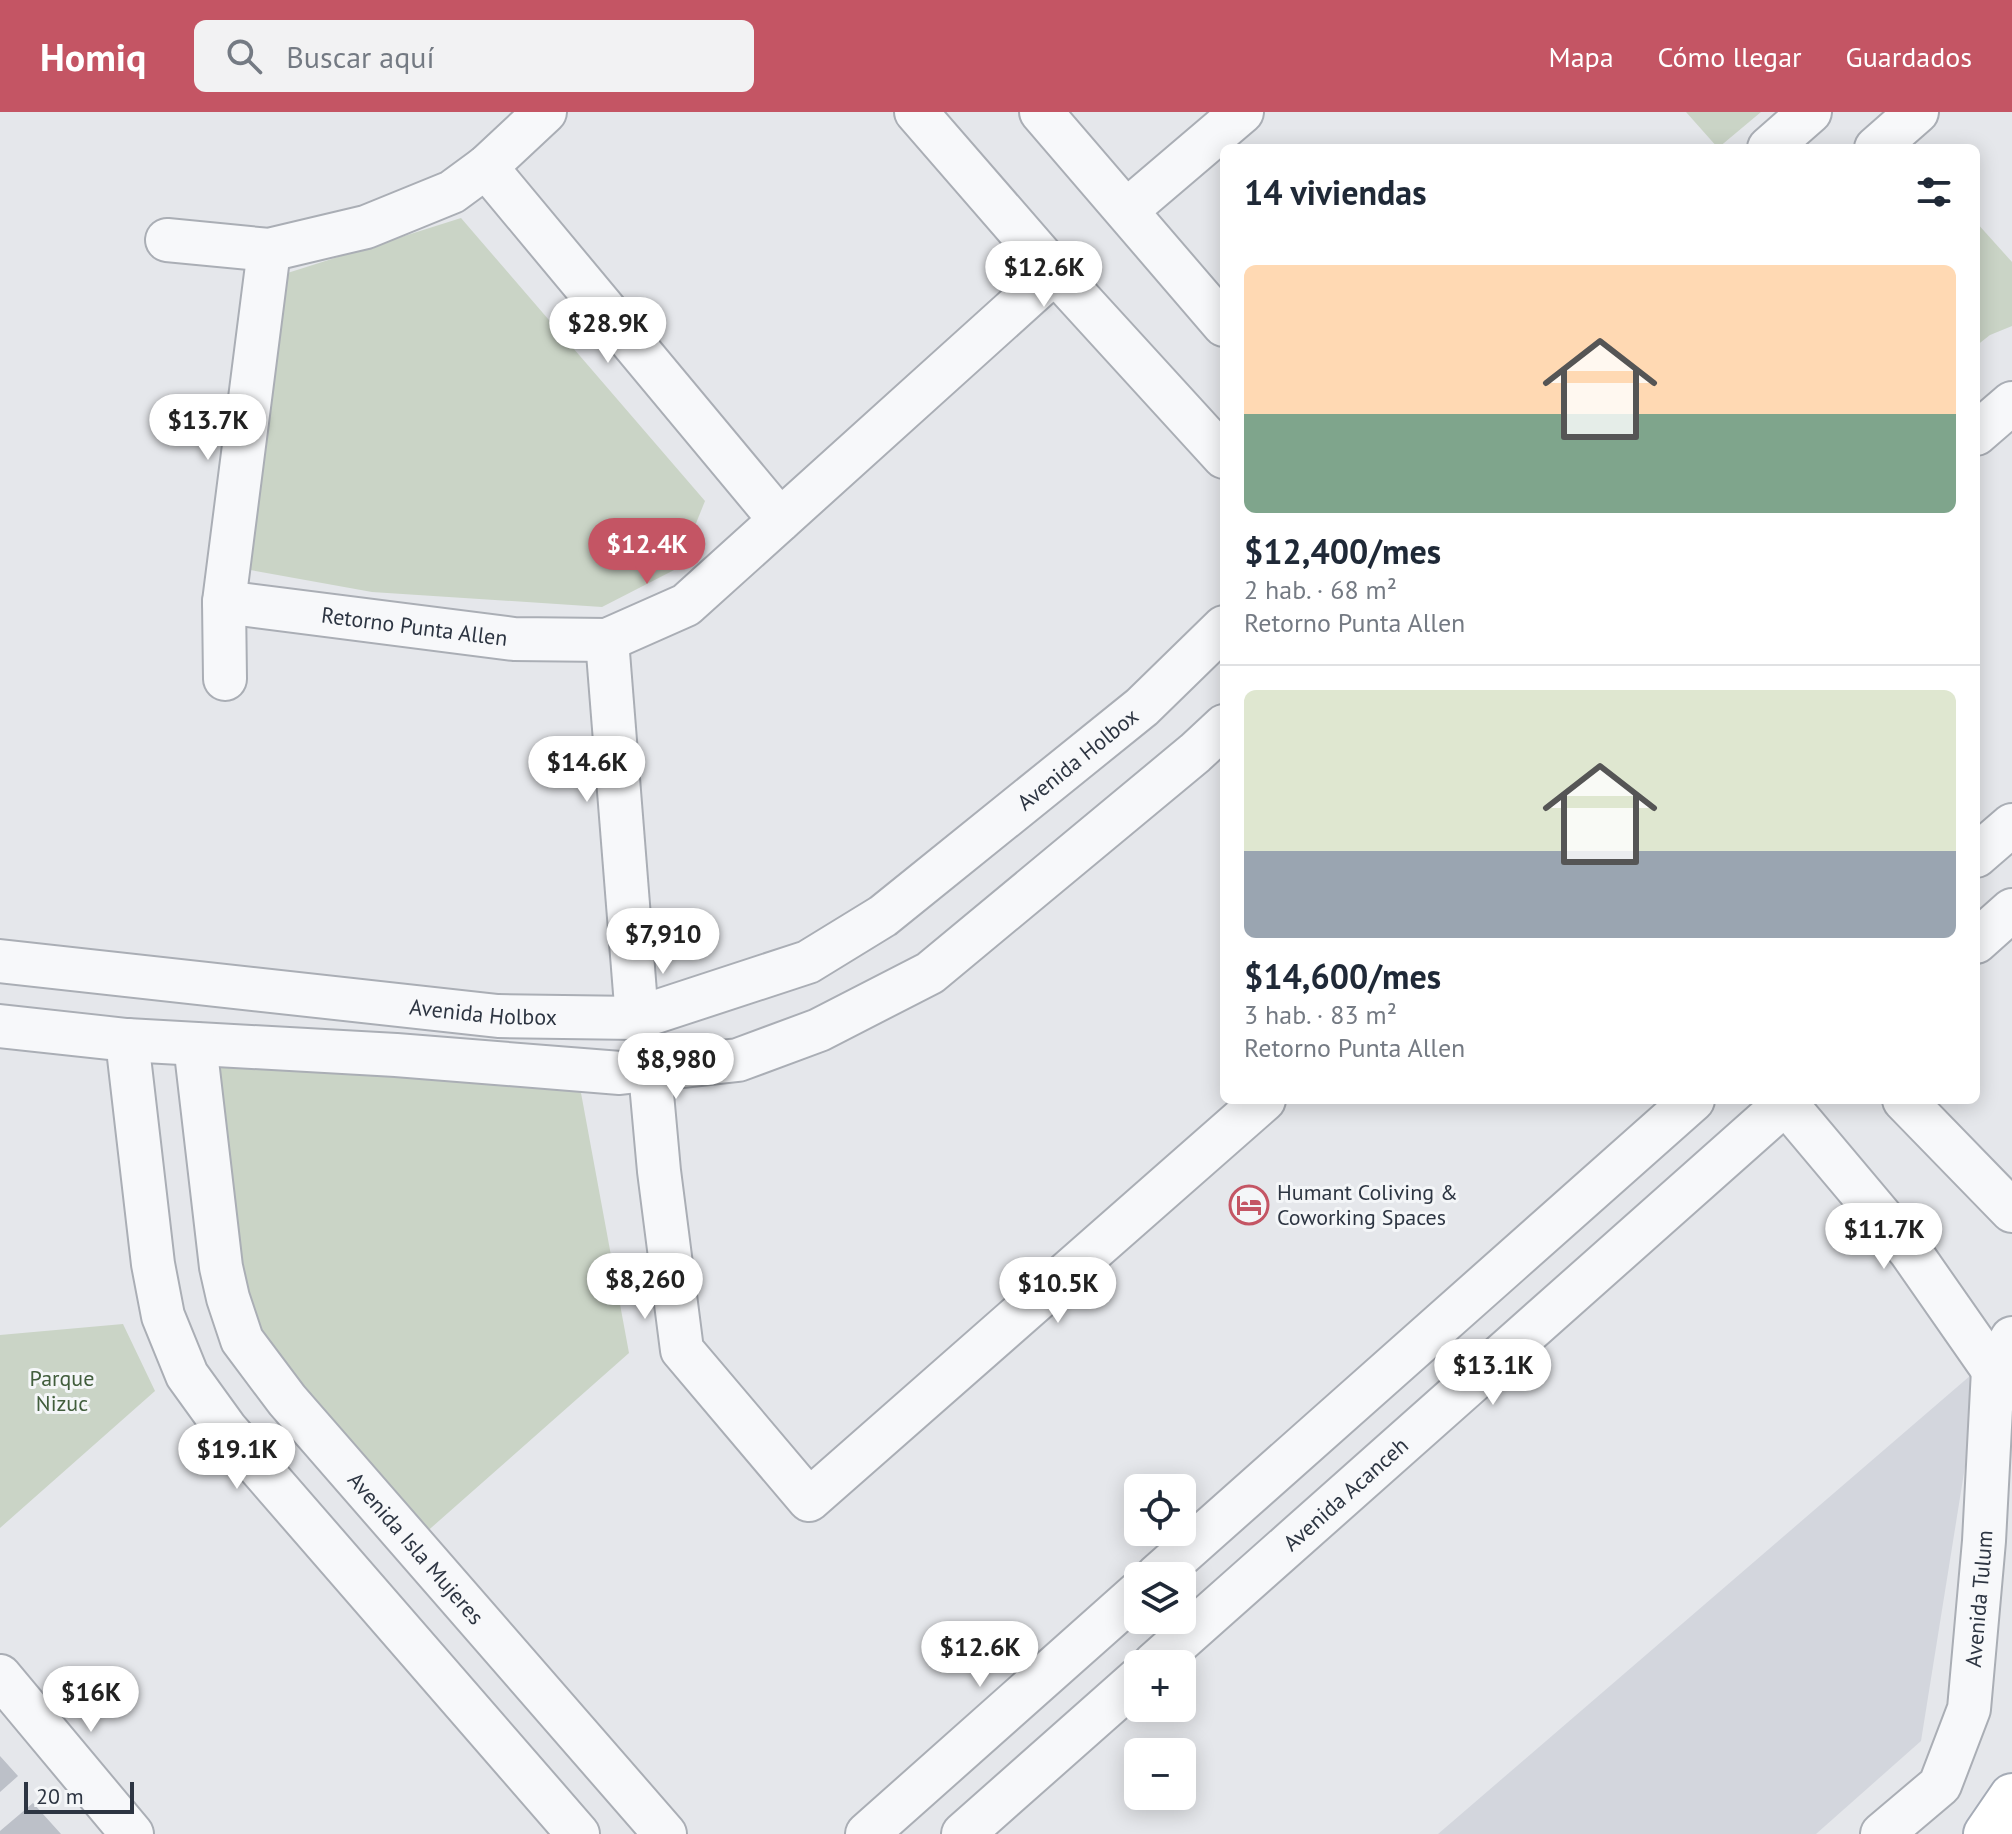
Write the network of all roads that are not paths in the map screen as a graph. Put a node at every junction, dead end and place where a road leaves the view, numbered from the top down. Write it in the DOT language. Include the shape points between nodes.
graph roads {
  1 [pos="545,112"];
  2 [pos="916,112"];
  3 [pos="1041,112"];
  4 [pos="1242,112"];
  5 [pos="1810,112"];
  6 [pos="1917,112"];
  7 [pos="1774,144"];
  8 [pos="1881,144"];
  9 [pos="486,167"];
  10 [pos="1127,210"];
  11 [pos="167,240"];
  12 [pos="269,250"];
  13 [pos="1055,272"];
  14 [pos="1220,320"];
  15 [pos="2012,403"];
  16 [pos="1980,431"];
  17 [pos="1220,453"];
  18 [pos="780,520"];
  19 [pos="224,602"];
  20 [pos="1220,631"];
  21 [pos="607,640"];
  22 [pos="225,679"];
  23 [pos="1220,730"];
  24 [pos="2012,825"];
  25 [pos="1980,853"];
  26 [pos="2012,910"];
  27 [pos="1980,938"];
  28 [pos="0,961"];
  29 [pos="637,1018"];
  30 [pos="0,1026"];
  31 [pos="127,1040"];
  32 [pos="195,1044"];
  33 [pos="650,1072"];
  34 [pos="1259,1104"];
  35 [pos="1688,1104"];
  36 [pos="1783,1104"];
  37 [pos="1788,1104"];
  38 [pos="1908,1104"];
  39 [pos="2012,1211"];
  40 [pos="2002,1354"];
  41 [pos="2012,1428"];
  42 [pos="1173,1562"];
  43 [pos="1124,1605"];
  44 [pos="1170,1650"];
  45 [pos="0,1676"];
  46 [pos="1124,1691"];
  47 [pos="2012,1796"];
  48 [pos="132,1834"];
  49 [pos="578,1834"];
  50 [pos="665,1834"];
  51 [pos="867,1834"];
  52 [pos="963,1834"];
  53 [pos="1882,1834"];
  54 [pos="1986,1834"];
  1 -- 9 [label="street"];
  2 -- 13 [label="street"];
  3 -- 10 [label="street"];
  4 -- 10 [label="street"];
  5 -- 7 [label="street"];
  6 -- 8 [label="street"];
  9 -- 12 [label="street" via="452,192 366,227"];
  9 -- 18 [label="street"];
  10 -- 14 [label="street"];
  11 -- 12 [label="street"];
  12 -- 19 [label="street"];
  13 -- 17 [label="street"];
  13 -- 18 [label="street, Retorno Punta Allen"];
  15 -- 16 [label="street"];
  18 -- 21 [label="street, Retorno Punta Allen" via="686,605"];
  19 -- 21 [label="street, Retorno Punta Allen" via="514,639"];
  19 -- 22 [label="street"];
  20 -- 29 [label="street, Avenida Holbox" via="1142,707 883,916 808,962"];
  21 -- 29 [label="street"];
  23 -- 33 [label="street" via="930,973 819,1030 738,1060"];
  24 -- 25 [label="street"];
  26 -- 27 [label="street"];
  28 -- 29 [label="street, Avenida Holbox" via="498,1016"];
  30 -- 31 [label="street"];
  31 -- 32 [label="street"];
  31 -- 49 [label="street" via="153,1264 163,1316 187,1375 226,1429"];
  32 -- 33 [label="street"];
  32 -- 50 [label="street, Avenida Isla Mujeres" via="221,1267 242,1340 298,1412"];
  33 -- 34 [label="street" via="682,1350 809,1500"];
  35 -- 42 [label="street"];
  36 -- 44 [label="street, Avenida Acanceh"];
  37 -- 40 [label="street"];
  38 -- 39 [label="street"];
  40 -- 41 [label="street"];
  40 -- 53 [label="street, Avenida Tulum" via="1969,1709 1940,1785"];
  43 -- 51 [label="street"];
  45 -- 48 [label="street"];
  46 -- 52 [label="street"];
  47 -- 54 [label="main road"];
}
